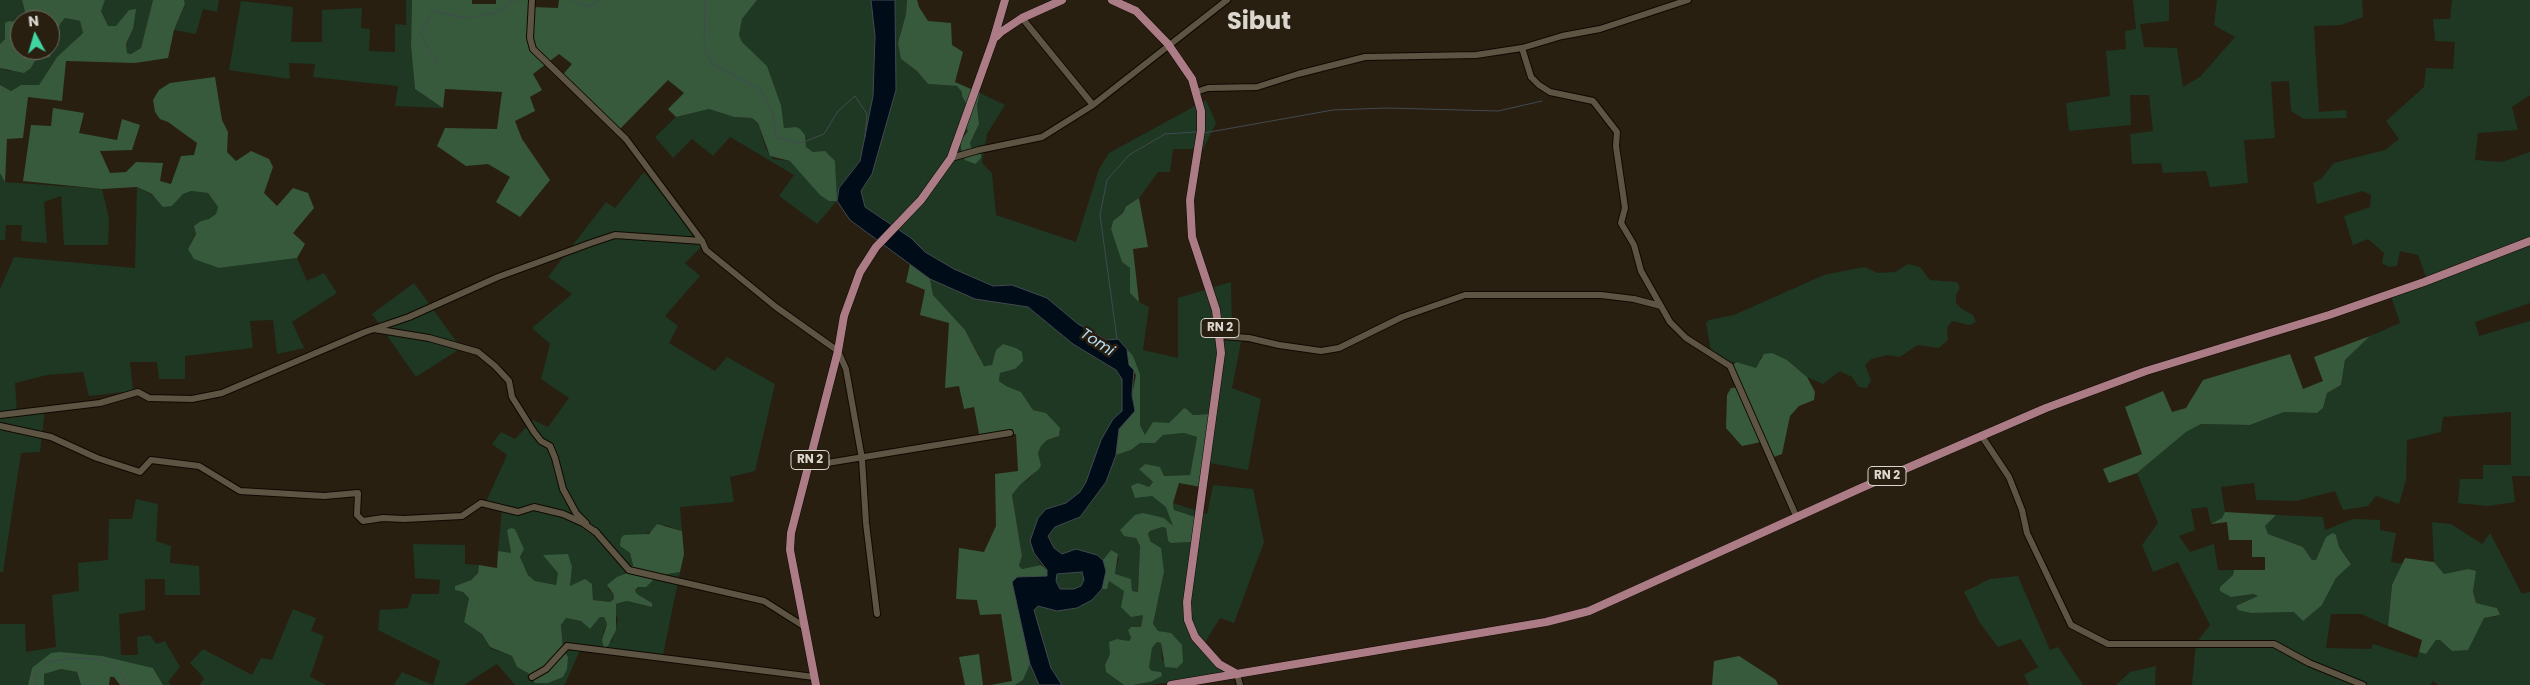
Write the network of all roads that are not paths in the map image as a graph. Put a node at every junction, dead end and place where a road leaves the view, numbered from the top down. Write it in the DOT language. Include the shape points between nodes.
graph roads {
  1 [pos="532,0"];
  2 [pos="1005,0"];
  3 [pos="1062,0"];
  4 [pos="1112,0"];
  5 [pos="1227,0"];
  6 [pos="1688,0"];
  7 [pos="1022,18"];
  8 [pos="993,41"];
  9 [pos="1168,44"];
  10 [pos="1522,48"];
  11 [pos="1196,92"];
  12 [pos="1093,105"];
  13 [pos="951,158"];
  14 [pos="702,241"];
  15 [pos="2530,241"];
  16 [pos="1661,306"];
  17 [pos="373,329"];
  18 [pos="1221,336"];
  19 [pos="838,351"];
  20 [pos="0,416"];
  21 [pos="0,426"];
  22 [pos="1010,434"];
  23 [pos="1981,435"];
  24 [pos="862,459"];
  25 [pos="809,466"];
  26 [pos="1797,518"];
  27 [pos="597,533"];
  28 [pos="878,614"];
  29 [pos="805,627"];
  30 [pos="1237,674"];
  31 [pos="532,677"];
  32 [pos="815,681"];
  33 [pos="1172,685"];
  34 [pos="1240,685"];
  35 [pos="2363,685"];
  1 -- 14 [label="street" via="530,38 533,49 626,139"];
  2 -- 8 [label="main road"];
  3 -- 7 [label="main road, RN 2"];
  4 -- 9 [label="main road, RN 2" via="1136,11"];
  5 -- 9 [label="street"];
  6 -- 10 [label="street" via="1600,29"];
  7 -- 8 [label="main road, RN 2" via="1000,32"];
  7 -- 12 [label="street"];
  8 -- 13 [label="main road, RN 2"];
  9 -- 11 [label="main road, RN 2" via="1192,79"];
  9 -- 12 [label="street"];
  10 -- 11 [label="street" via="1476,55 1365,57 1256,87 1208,88"];
  10 -- 16 [label="street" via="1531,77 1539,85 1550,92 1593,101 1617,132 1625,208 1621,223"];
  11 -- 18 [label="main road, RN 2" via="1201,121 1190,200 1192,236"];
  12 -- 13 [label="street" via="1042,137"];
  13 -- 19 [label="main road, RN 2" via="926,194 879,243 860,272 844,316"];
  14 -- 17 [label="street" via="615,235 558,254"];
  14 -- 19 [label="street" via="706,250 744,282"];
  15 -- 23 [label="main road, RN 2" via="2329,315 2146,370"];
  16 -- 18 [label="street" via="1602,295 1465,295 1402,317 1339,348 1321,350"];
  16 -- 26 [label="street" via="1670,322 1686,338 1730,366"];
  17 -- 20 [label="street" via="222,393 192,399 150,398 138,392 100,403"];
  17 -- 27 [label="street" via="429,338 478,352 496,366 509,380 512,396 534,432 550,446 563,489 576,513"];
  18 -- 30 [label="main road, RN 2" via="1187,602 1188,620 1195,637 1219,664"];
  19 -- 24 [label="street" via="846,369"];
  19 -- 25 [label="main road, RN 2"];
  21 -- 27 [label="street" via="50,437 97,458 140,472 151,460 199,466 240,492 324,496 358,493 357,515 363,521 462,516 481,503 518,512 534,507 563,514"];
  22 -- 24 [label="street"];
  23 -- 26 [label="main road, RN 2"];
  23 -- 35 [label="street" via="2009,477 2027,532 2071,625 2108,644 2274,644 2309,663"];
  24 -- 25 [label="street"];
  24 -- 28 [label="street" via="866,523"];
  25 -- 29 [label="main road, RN 2" via="793,525 790,550"];
  26 -- 30 [label="main road, RN 2" via="1608,604 1568,618"];
  27 -- 29 [label="street" via="629,570 764,601"];
  29 -- 32 [label="main road, RN 2"];
  30 -- 33 [label="main road, RN 2"];
  30 -- 34 [label="street"];
  31 -- 32 [label="street" via="546,669 567,646"];
}
